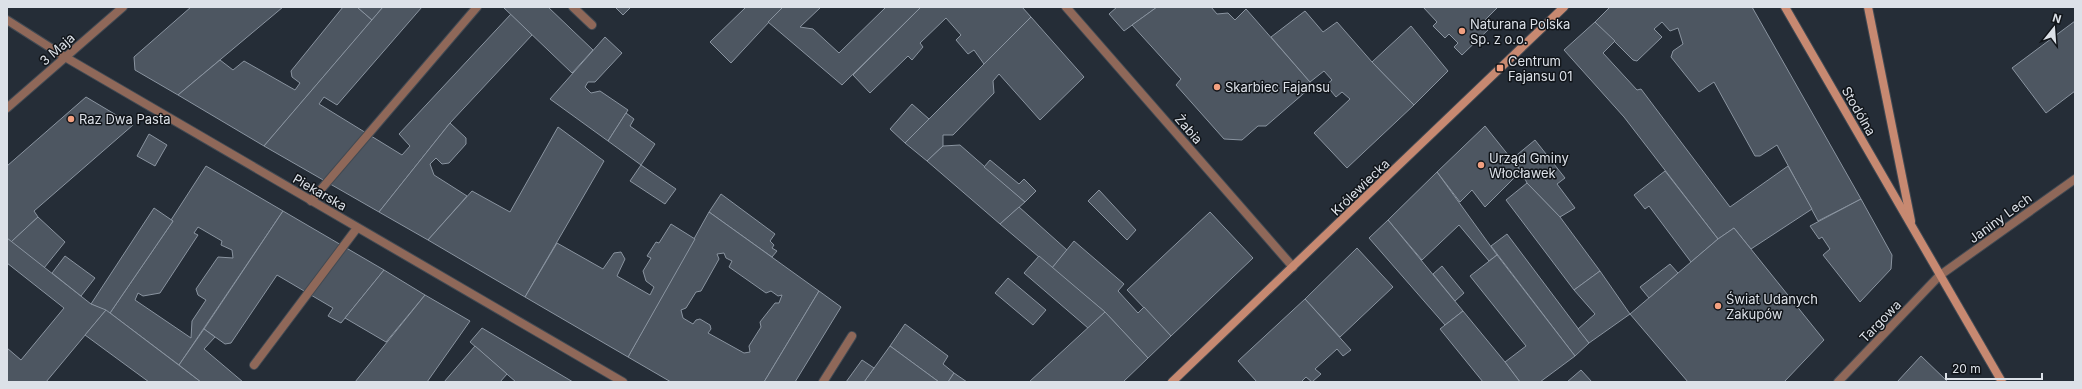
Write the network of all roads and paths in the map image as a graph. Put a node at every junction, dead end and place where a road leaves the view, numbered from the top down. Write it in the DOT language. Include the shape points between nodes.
graph roads {
  1 [pos="123,7"];
  2 [pos="477,7"];
  3 [pos="573,7"];
  4 [pos="1066,7"];
  5 [pos="1564,7"];
  6 [pos="1785,7"];
  7 [pos="1868,7"];
  8 [pos="7,20"];
  9 [pos="592,25"];
  10 [pos="65,57"];
  11 [pos="7,108"];
  12 [pos="2075,179"];
  13 [pos="311,200"];
  14 [pos="358,228"];
  15 [pos="1912,228"];
  16 [pos="1293,267"];
  17 [pos="1939,276"];
  18 [pos="852,336"];
  19 [pos="254,365"];
  20 [pos="623,382"];
  21 [pos="823,382"];
  22 [pos="1172,382"];
  23 [pos="1838,382"];
  24 [pos="2002,382"];
  1 -- 10 [label="street, 3 Maja"];
  2 -- 13 [label="street"];
  3 -- 9 [label="street"];
  4 -- 16 [label="street, Żabia"];
  5 -- 16 [label="street, Królewiecka"];
  6 -- 15 [label="street, Stodólna"];
  7 -- 15 [label="street, Stodólna"];
  8 -- 10 [label="street, Piekarska"];
  10 -- 11 [label="street, 3 Maja"];
  10 -- 13 [label="street, Piekarska"];
  12 -- 17 [label="street, Janiny Lech"];
  13 -- 14 [label="street, Piekarska"];
  14 -- 19 [label="street"];
  14 -- 20 [label="street, Piekarska"];
  15 -- 17 [label="street, Stodólna"];
  16 -- 22 [label="street, Królewiecka"];
  17 -- 23 [label="street, Targowa"];
  17 -- 24 [label="street, Stodólna"];
  18 -- 21 [label="street"];
}
